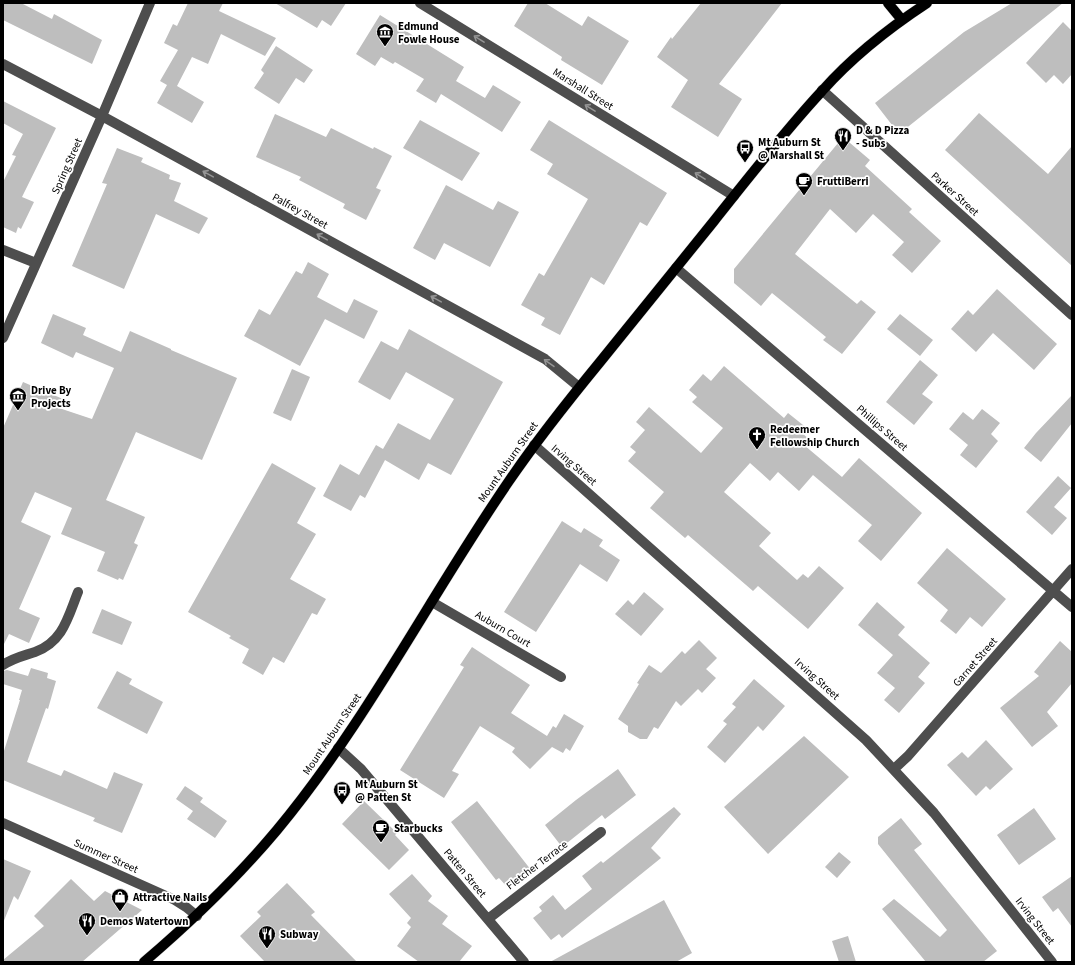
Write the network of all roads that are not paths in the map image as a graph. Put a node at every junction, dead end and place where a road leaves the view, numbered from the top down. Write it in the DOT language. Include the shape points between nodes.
graph roads {
  1 [pos="150,3"];
  2 [pos="420,3"];
  3 [pos="888,3"];
  4 [pos="927,3"];
  5 [pos="902,20"];
  6 [pos="3,64"];
  7 [pos="822,90"];
  8 [pos="102,116"];
  9 [pos="734,196"];
  10 [pos="3,250"];
  11 [pos="36,263"];
  12 [pos="676,268"];
  13 [pos="1072,315"];
  14 [pos="3,338"];
  15 [pos="579,387"];
  16 [pos="534,445"];
  17 [pos="1072,569"];
  18 [pos="1053,591"];
  19 [pos="78,592"];
  20 [pos="432,602"];
  21 [pos="1072,607"];
  22 [pos="3,665"];
  23 [pos="561,677"];
  24 [pos="338,748"];
  25 [pos="894,769"];
  26 [pos="3,823"];
  27 [pos="601,832"];
  28 [pos="197,916"];
  29 [pos="488,919"];
  30 [pos="144,962"];
  31 [pos="524,962"];
  32 [pos="1052,962"];
  1 -- 8 [label="street, Spring Street"];
  9 -- 2 [label="street, Marshall Street, one-way"];
  3 -- 5 [label="main road"];
  4 -- 5 [label="main road, Mount Auburn Street"];
  5 -- 7 [label="main road, Mount Auburn Street" via="855,58"];
  6 -- 8 [label="street, Palfrey Street"];
  7 -- 9 [label="main road, Mount Auburn Street"];
  7 -- 13 [label="street, Parker Street"];
  8 -- 11 [label="street, Spring Street"];
  15 -- 8 [label="street, Palfrey Street, one-way" via="548,361"];
  9 -- 12 [label="main road, Mount Auburn Street"];
  10 -- 11 [label="street"];
  11 -- 14 [label="street, Spring Street"];
  12 -- 15 [label="main road, Mount Auburn Street"];
  12 -- 18 [label="street, Phillips Street"];
  15 -- 16 [label="main road, Mount Auburn Street"];
  16 -- 20 [label="main road, Mount Auburn Street"];
  16 -- 25 [label="street, Irving Street" via="854,729"];
  17 -- 18 [label="street, Garnet Street"];
  18 -- 21 [label="street, Phillips Street"];
  18 -- 25 [label="street, Garnet Street"];
  19 -- 22 [label="street" via="62,631 52,644"];
  20 -- 23 [label="street, Auburn Court"];
  20 -- 24 [label="main road, Mount Auburn Street"];
  24 -- 28 [label="main road, Mount Auburn Street" via="279,828 242,871"];
  24 -- 29 [label="street, Patten Street" via="362,769"];
  25 -- 32 [label="street, Irving Street" via="934,812"];
  26 -- 28 [label="street, Summer Street" via="175,900"];
  27 -- 29 [label="street, Fletcher Terrace"];
  28 -- 30 [label="main road, Mount Auburn Street"];
  29 -- 31 [label="street, Patten Street"];
}
